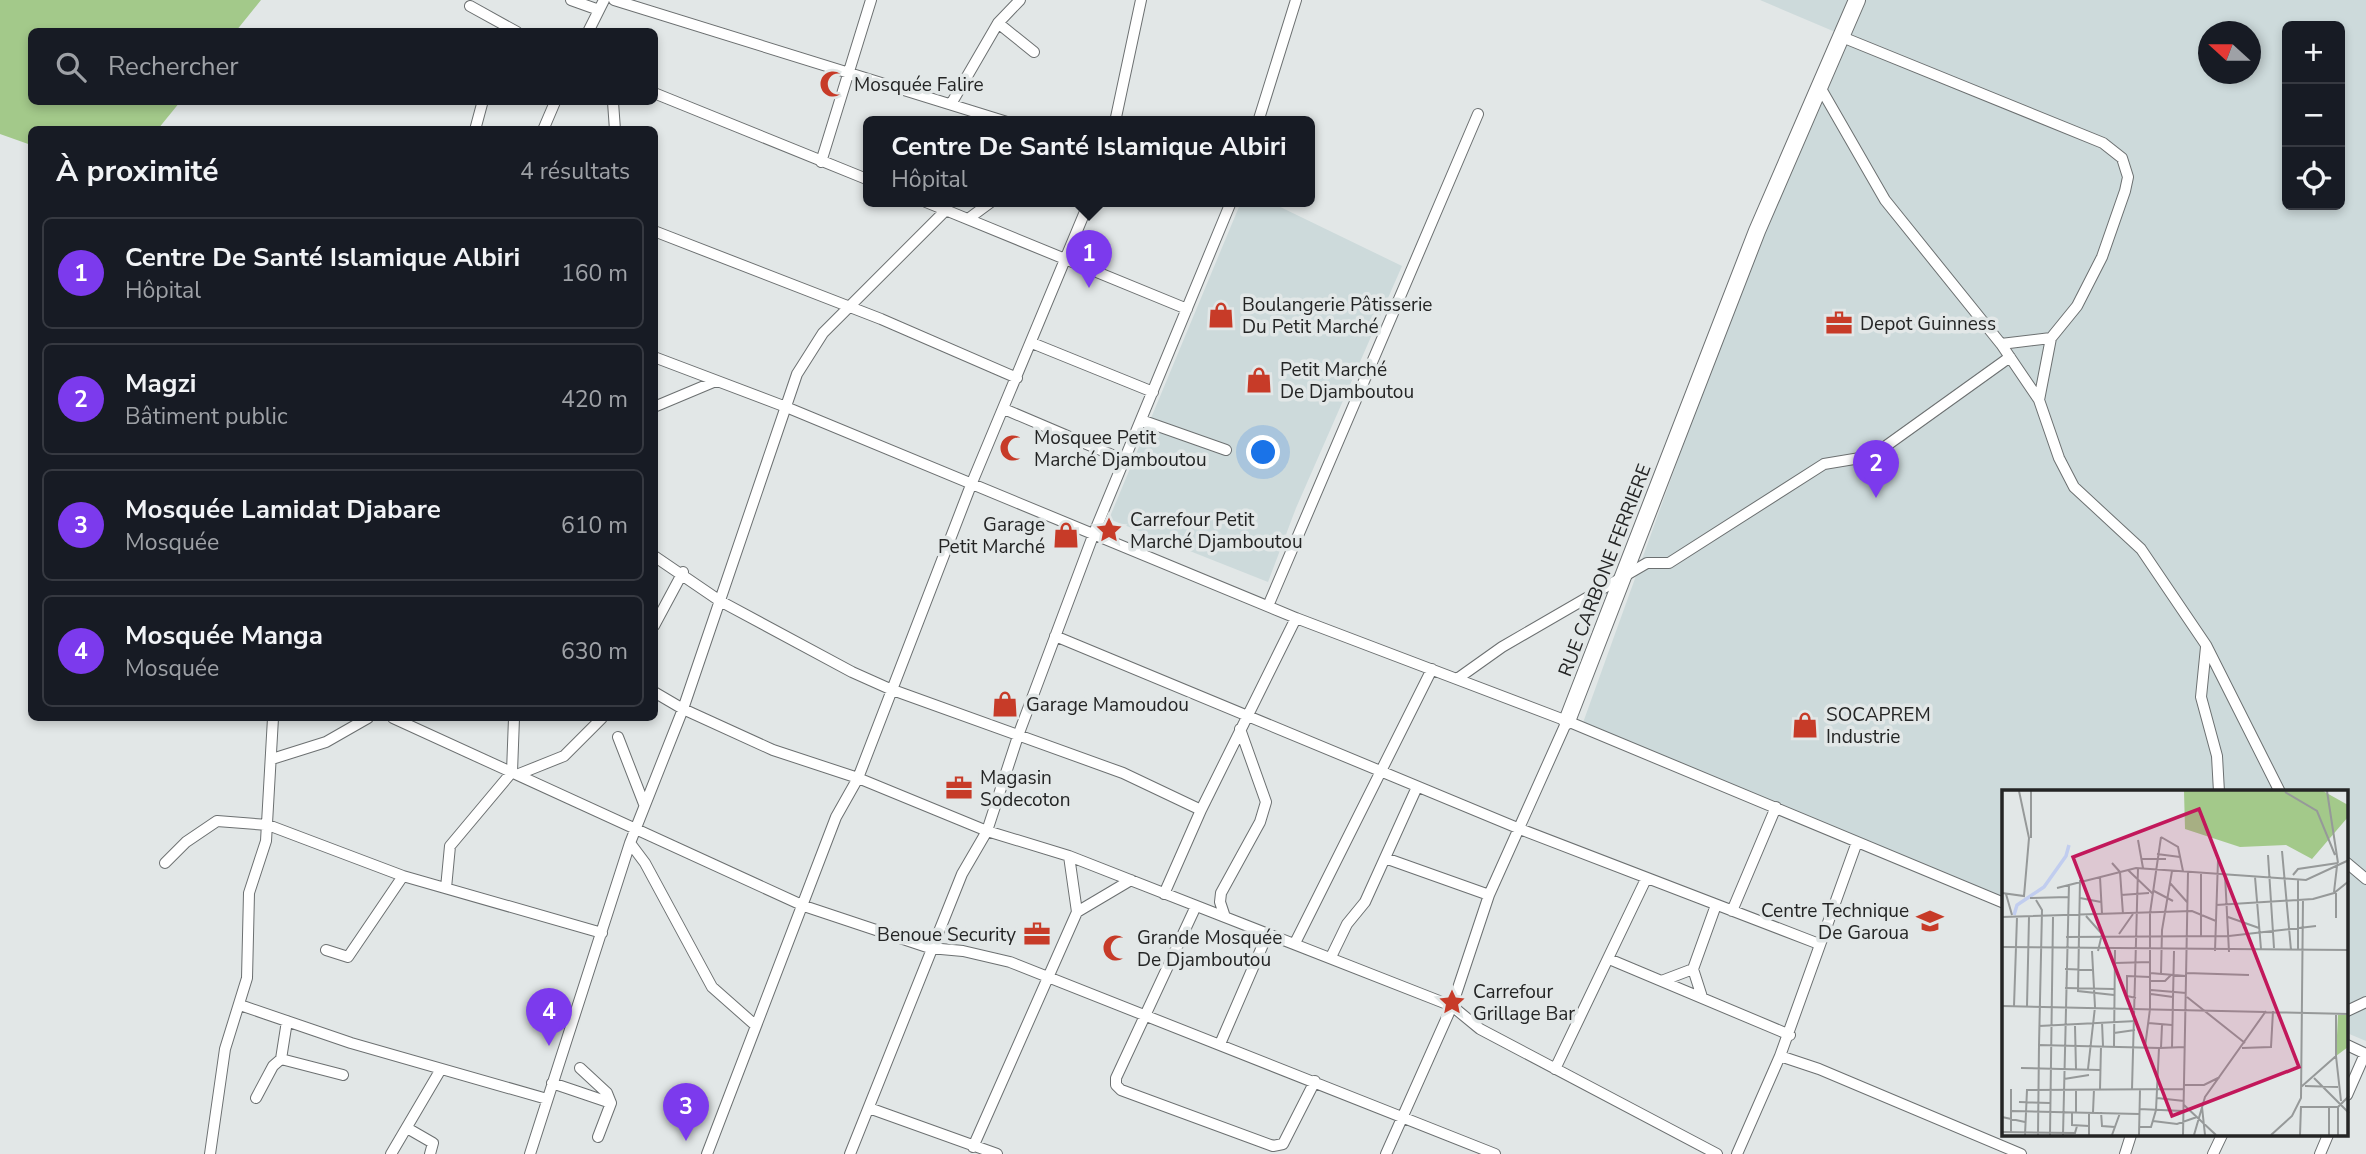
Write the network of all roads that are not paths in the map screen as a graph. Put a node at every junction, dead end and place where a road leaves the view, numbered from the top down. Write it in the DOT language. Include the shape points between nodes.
graph roads {
  1 [pos="571,0"];
  2 [pos="614,0"];
  3 [pos="871,0"];
  4 [pos="1020,0"];
  5 [pos="1141,0"];
  6 [pos="1296,0"];
  7 [pos="1857,0"];
  8 [pos="601,5"];
  9 [pos="470,6"];
  10 [pos="998,23"];
  11 [pos="510,28"];
  12 [pos="590,28"];
  13 [pos="1842,37"];
  14 [pos="1034,52"];
  15 [pos="848,75"];
  16 [pos="1820,87"];
  17 [pos="658,95"];
  18 [pos="951,104"];
  19 [pos="482,105"];
  20 [pos="554,105"];
  21 [pos="613,105"];
  22 [pos="1478,114"];
  23 [pos="988,116"];
  24 [pos="1116,116"];
  25 [pos="1260,116"];
  26 [pos="476,126"];
  27 [pos="545,126"];
  28 [pos="615,126"];
  29 [pos="821,162"];
  30 [pos="863,178"];
  31 [pos="938,207"];
  32 [pos="984,207"];
  33 [pos="1087,207"];
  34 [pos="1229,207"];
  35 [pos="946,210"];
  36 [pos="968,219"];
  37 [pos="658,233"];
  38 [pos="1068,260"];
  39 [pos="847,308"];
  40 [pos="1188,309"];
  41 [pos="2052,338"];
  42 [pos="1032,343"];
  43 [pos="2001,344"];
  44 [pos="2010,357"];
  45 [pos="658,358"];
  46 [pos="1017,378"];
  47 [pos="716,380"];
  48 [pos="1153,392"];
  49 [pos="2039,400"];
  50 [pos="658,405"];
  51 [pos="786,407"];
  52 [pos="1004,409"];
  53 [pos="1141,420"];
  54 [pos="1226,450"];
  55 [pos="1124,460"];
  56 [pos="971,485"];
  57 [pos="1094,533"];
  58 [pos="658,557"];
  59 [pos="683,572"];
  60 [pos="1625,578"];
  61 [pos="720,601"];
  62 [pos="1268,606"];
  63 [pos="1296,618"];
  64 [pos="658,619"];
  65 [pos="1055,636"];
  66 [pos="2206,645"];
  67 [pos="1432,669"];
  68 [pos="1457,679"];
  69 [pos="890,689"];
  70 [pos="658,694"];
  71 [pos="683,709"];
  72 [pos="1247,716"];
  73 [pos="273,721"];
  74 [pos="363,721"];
  75 [pos="400,721"];
  76 [pos="514,721"];
  77 [pos="599,721"];
  78 [pos="1567,721"];
  79 [pos="1240,729"];
  80 [pos="1019,733"];
  81 [pos="618,737"];
  82 [pos="272,759"];
  83 [pos="1380,771"];
  84 [pos="516,773"];
  85 [pos="858,778"];
  86 [pos="1418,788"];
  87 [pos="2219,790"];
  88 [pos="2279,790"];
  89 [pos="645,804"];
  90 [pos="1776,807"];
  91 [pos="1201,810"];
  92 [pos="268,825"];
  93 [pos="637,828"];
  94 [pos="1520,829"];
  95 [pos="987,831"];
  96 [pos="1857,842"];
  97 [pos="630,843"];
  98 [pos="1069,856"];
  99 [pos="1385,858"];
  100 [pos="165,863"];
  101 [pos="2348,864"];
  102 [pos="403,876"];
  103 [pos="2366,878"];
  104 [pos="1646,879"];
  105 [pos="1130,880"];
  106 [pos="446,888"];
  107 [pos="1164,894"];
  108 [pos="1489,895"];
  109 [pos="2002,902"];
  110 [pos="1716,905"];
  111 [pos="804,906"];
  112 [pos="1195,906"];
  113 [pos="1732,911"];
  114 [pos="1077,912"];
  115 [pos="1225,917"];
  116 [pos="602,933"];
  117 [pos="1268,933"];
  118 [pos="1295,943"];
  119 [pos="1819,944"];
  120 [pos="930,948"];
  121 [pos="326,950"];
  122 [pos="1331,957"];
  123 [pos="1609,959"];
  124 [pos="1693,969"];
  125 [pos="1051,978"];
  126 [pos="1664,980"];
  127 [pos="1702,997"];
  128 [pos="2366,1002"];
  129 [pos="240,1005"];
  130 [pos="1451,1006"];
  131 [pos="2348,1011"];
  132 [pos="1146,1018"];
  133 [pos="287,1021"];
  134 [pos="755,1025"];
  135 [pos="1790,1035"];
  136 [pos="1220,1044"];
  137 [pos="2348,1045"];
  138 [pos="2366,1054"];
  139 [pos="1780,1056"];
  140 [pos="281,1059"];
  141 [pos="580,1068"];
  142 [pos="441,1069"];
  143 [pos="1555,1069"];
  144 [pos="343,1075"];
  145 [pos="1315,1082"];
  146 [pos="552,1083"];
  147 [pos="2348,1093"];
  148 [pos="256,1098"];
  149 [pos="547,1099"];
  150 [pos="611,1103"];
  151 [pos="869,1108"];
  152 [pos="1403,1116"];
  153 [pos="407,1128"];
  154 [pos="2132,1136"];
  155 [pos="2222,1136"];
  156 [pos="2328,1136"];
  157 [pos="598,1137"];
  158 [pos="973,1147"];
  159 [pos="209,1154"];
  160 [pos="391,1154"];
  161 [pos="430,1154"];
  162 [pos="530,1154"];
  163 [pos="707,1154"];
  164 [pos="850,1154"];
  165 [pos="997,1154"];
  166 [pos="1386,1154"];
  167 [pos="1494,1154"];
  168 [pos="1717,1154"];
  169 [pos="1737,1154"];
  170 [pos="2021,1154"];
  171 [pos="2125,1154"];
  172 [pos="2213,1154"];
  173 [pos="2320,1154"];
  1 -- 8 [label="street"];
  2 -- 15 [label="street"];
  3 -- 15 [label="street"];
  4 -- 10 [label="street"];
  5 -- 24 [label="street"];
  6 -- 25 [label="street"];
  7 -- 13 [label="street, RUE CARBONE FERRIERE"];
  8 -- 12 [label="street"];
  9 -- 11 [label="street"];
  10 -- 14 [label="street"];
  10 -- 18 [label="street"];
  13 -- 16 [label="street, RUE CARBONE FERRIERE"];
  13 -- 41 [label="street" via="2103,142 2122,159 2128,177 2102,257 2077,306"];
  15 -- 18 [label="street"];
  15 -- 29 [label="street"];
  16 -- 43 [label="street" via="1885,200"];
  16 -- 60 [label="street, RUE CARBONE FERRIERE" via="1757,230"];
  17 -- 29 [label="street"];
  18 -- 23 [label="street"];
  19 -- 26 [label="street"];
  20 -- 27 [label="street"];
  21 -- 28 [label="street"];
  22 -- 62 [label="street"];
  29 -- 30 [label="street"];
  31 -- 35 [label="street"];
  32 -- 36 [label="street"];
  33 -- 38 [label="street"];
  34 -- 40 [label="street"];
  35 -- 36 [label="street"];
  35 -- 39 [label="street"];
  36 -- 38 [label="street"];
  37 -- 39 [label="street"];
  38 -- 40 [label="street"];
  38 -- 42 [label="street"];
  39 -- 46 [label="street"];
  39 -- 51 [label="street" via="806,355"];
  40 -- 48 [label="street"];
  41 -- 43 [label="street"];
  41 -- 49 [label="street"];
  42 -- 46 [label="street"];
  42 -- 48 [label="street"];
  43 -- 44 [label="street"];
  44 -- 49 [label="street"];
  44 -- 60 [label="street" via="1872,456 1824,464 1670,563 1647,563"];
  45 -- 47 [label="street"];
  46 -- 52 [label="street"];
  47 -- 50 [label="street"];
  47 -- 51 [label="street"];
  48 -- 53 [label="street"];
  49 -- 66 [label="street" via="2074,487 2141,549"];
  51 -- 56 [label="street"];
  51 -- 61 [label="street"];
  52 -- 55 [label="street"];
  52 -- 56 [label="street"];
  53 -- 54 [label="street"];
  53 -- 55 [label="street"];
  55 -- 57 [label="street"];
  56 -- 57 [label="street"];
  56 -- 69 [label="street"];
  57 -- 62 [label="street"];
  57 -- 65 [label="street"];
  58 -- 59 [label="street"];
  59 -- 61 [label="street"];
  59 -- 64 [label="street"];
  60 -- 68 [label="street" via="1502,647"];
  60 -- 78 [label="street, RUE CARBONE FERRIERE"];
  61 -- 69 [label="street"];
  61 -- 71 [label="street"];
  62 -- 63 [label="street"];
  63 -- 67 [label="street"];
  63 -- 72 [label="street"];
  65 -- 72 [label="street"];
  65 -- 80 [label="street"];
  66 -- 87 [label="street" via="2201,697 2217,756"];
  66 -- 88 [label="street"];
  67 -- 68 [label="street"];
  67 -- 83 [label="street"];
  68 -- 78 [label="street"];
  69 -- 80 [label="street"];
  69 -- 85 [label="street"];
  70 -- 71 [label="street"];
  71 -- 85 [label="street" via="773,750"];
  71 -- 89 [label="street"];
  72 -- 79 [label="street"];
  72 -- 83 [label="street"];
  73 -- 82 [label="street"];
  74 -- 82 [label="street" via="326,743"];
  75 -- 84 [label="street"];
  76 -- 84 [label="street"];
  77 -- 84 [label="street" via="564,756"];
  78 -- 90 [label="street"];
  78 -- 94 [label="street, RUE CARBONE FERRIERE"];
  79 -- 91 [label="street"];
  79 -- 115 [label="street" via="1266,802 1221,893"];
  80 -- 91 [label="street" via="1123,773"];
  80 -- 95 [label="street"];
  81 -- 89 [label="street"];
  82 -- 92 [label="street"];
  83 -- 86 [label="street"];
  83 -- 118 [label="street"];
  84 -- 93 [label="street"];
  84 -- 106 [label="street" via="450,846"];
  85 -- 95 [label="street"];
  85 -- 111 [label="street" via="836,817"];
  86 -- 94 [label="street"];
  86 -- 99 [label="street"];
  89 -- 93 [label="street"];
  90 -- 96 [label="street"];
  90 -- 113 [label="street"];
  91 -- 107 [label="street"];
  92 -- 100 [label="street" via="217,821"];
  92 -- 102 [label="street"];
  92 -- 129 [label="street" via="248,893 247,978"];
  93 -- 97 [label="street"];
  93 -- 111 [label="street"];
  94 -- 104 [label="street"];
  94 -- 108 [label="street, RUE CARBONE FERRIERE"];
  95 -- 98 [label="street"];
  95 -- 120 [label="street" via="961,874"];
  96 -- 109 [label="street"];
  96 -- 119 [label="street"];
  97 -- 116 [label="street"];
  97 -- 134 [label="street" via="712,987"];
  98 -- 105 [label="street"];
  98 -- 114 [label="street"];
  99 -- 108 [label="street"];
  99 -- 122 [label="street" via="1365,902"];
  101 -- 103 [label="street"];
  102 -- 106 [label="street"];
  102 -- 121 [label="street" via="351,954 343,957"];
  104 -- 110 [label="street"];
  104 -- 123 [label="street"];
  105 -- 107 [label="street"];
  105 -- 114 [label="street"];
  106 -- 116 [label="street"];
  107 -- 112 [label="street"];
  108 -- 130 [label="street, RUE CARBONE FERRIERE"];
  110 -- 113 [label="street"];
  110 -- 124 [label="street"];
  111 -- 120 [label="street"];
  111 -- 134 [label="street"];
  112 -- 115 [label="street"];
  112 -- 132 [label="street"];
  113 -- 119 [label="street"];
  114 -- 125 [label="street"];
  115 -- 117 [label="street"];
  116 -- 146 [label="street"];
  117 -- 118 [label="street"];
  117 -- 136 [label="street"];
  118 -- 122 [label="street"];
  119 -- 135 [label="street"];
  120 -- 125 [label="street" via="1010,962"];
  120 -- 151 [label="street"];
  122 -- 130 [label="street"];
  123 -- 126 [label="street"];
  123 -- 143 [label="street"];
  124 -- 126 [label="street"];
  124 -- 127 [label="street"];
  125 -- 132 [label="street"];
  125 -- 158 [label="street"];
  126 -- 127 [label="street"];
  127 -- 135 [label="street"];
  128 -- 131 [label="street"];
  129 -- 133 [label="street"];
  129 -- 159 [label="street" via="225,1049"];
  130 -- 143 [label="street" via="1480,1029"];
  130 -- 152 [label="street, RUE CARBONE FERRIERE"];
  132 -- 136 [label="street"];
  132 -- 145 [label="street" via="1116,1078 1115,1085 1121,1090 1273,1146 1283,1144"];
  133 -- 140 [label="street"];
  133 -- 142 [label="street"];
  134 -- 163 [label="street"];
  135 -- 139 [label="street"];
  136 -- 145 [label="street"];
  137 -- 138 [label="street"];
  138 -- 147 [label="street"];
  139 -- 169 [label="street"];
  139 -- 170 [label="street"];
  140 -- 144 [label="street"];
  140 -- 148 [label="street"];
  141 -- 150 [label="street" via="607,1093"];
  142 -- 149 [label="street"];
  142 -- 153 [label="street"];
  143 -- 168 [label="street"];
  145 -- 152 [label="street"];
  146 -- 149 [label="street"];
  146 -- 150 [label="street"];
  149 -- 162 [label="street"];
  150 -- 157 [label="street"];
  151 -- 158 [label="street"];
  151 -- 164 [label="street"];
  152 -- 166 [label="street, RUE CARBONE FERRIERE"];
  152 -- 167 [label="street"];
  153 -- 160 [label="street"];
  153 -- 161 [label="street" via="433,1143"];
  154 -- 171 [label="street"];
  155 -- 172 [label="street"];
  156 -- 173 [label="street"];
  158 -- 165 [label="street"];
}
